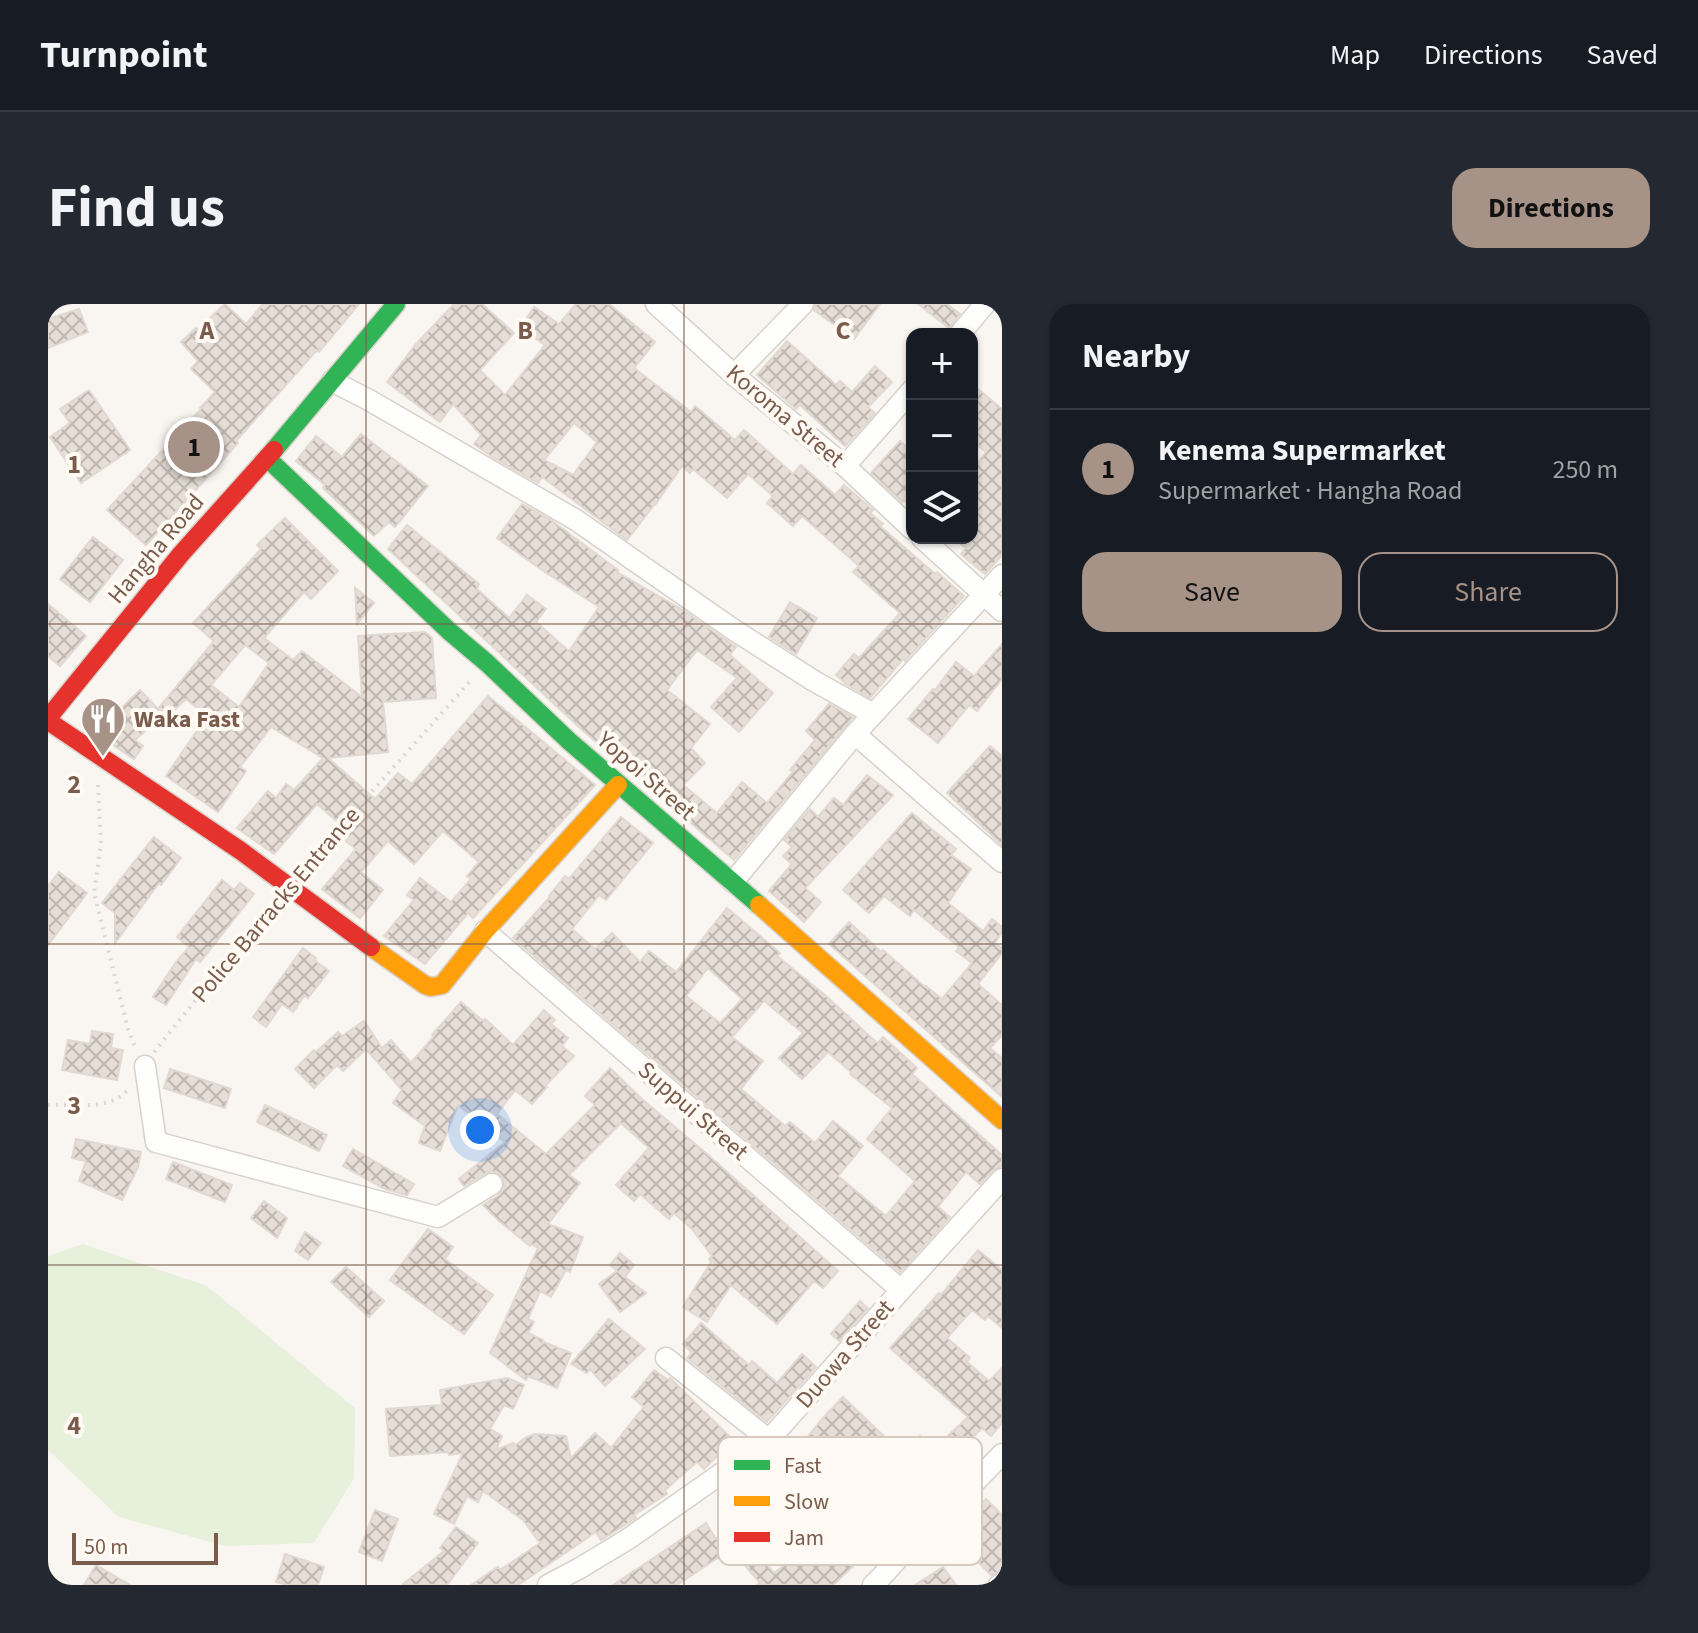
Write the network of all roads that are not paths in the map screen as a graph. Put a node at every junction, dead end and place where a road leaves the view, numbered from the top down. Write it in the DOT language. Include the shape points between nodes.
graph roads {
  1 [pos="396,304"];
  2 [pos="656,304"];
  3 [pos="803,304"];
  4 [pos="985,304"];
  5 [pos="965,328"];
  6 [pos="734,375"];
  7 [pos="332,381"];
  8 [pos="906,397"];
  9 [pos="267,458"];
  10 [pos="845,466"];
  11 [pos="906,523"];
  12 [pos="929,544"];
  13 [pos="1002,575"];
  14 [pos="984,595"];
  15 [pos="1002,611"];
  16 [pos="873,714"];
  17 [pos="48,720"];
  18 [pos="855,734"];
  19 [pos="618,785"];
  20 [pos="1002,862"];
  21 [pos="733,882"];
  22 [pos="485,931"];
  23 [pos="145,1066"];
  24 [pos="1002,1120"];
  25 [pos="1002,1179"];
  26 [pos="492,1184"];
  27 [pos="901,1290"];
  28 [pos="666,1358"];
  29 [pos="765,1437"];
  30 [pos="772,1437"];
  31 [pos="1002,1454"];
  32 [pos="718,1476"];
  33 [pos="982,1476"];
  34 [pos="893,1565"];
  35 [pos="548,1585"];
  36 [pos="873,1585"];
  1 -- 7 [label="main road, Hangha Road"];
  2 -- 6 [label="street, Koroma Street"];
  3 -- 6 [label="street"];
  4 -- 5 [label="street"];
  6 -- 10 [label="street, Koroma Street"];
  7 -- 9 [label="main road, Hangha Road"];
  7 -- 16 [label="street" via="576,520 734,630"];
  8 -- 10 [label="street"];
  9 -- 17 [label="main road, Hangha Road" via="181,554"];
  9 -- 19 [label="main road, Yopoi Street"];
  10 -- 11 [label="street, Koroma Street"];
  12 -- 14 [label="street"];
  13 -- 14 [label="street"];
  14 -- 15 [label="street"];
  14 -- 16 [label="street"];
  16 -- 18 [label="street"];
  17 -- 22 [label="main road" via="425,985 442,985"];
  18 -- 20 [label="street"];
  18 -- 21 [label="street"];
  19 -- 21 [label="main road, Yopoi Street"];
  19 -- 22 [label="main road"];
  21 -- 24 [label="main road, Yopoi Street"];
  22 -- 27 [label="street, Suppui Street"];
  23 -- 26 [label="street" via="156,1142 438,1217"];
  25 -- 27 [label="street, Duowa Street"];
  27 -- 30 [label="street, Duowa Street"];
  28 -- 29 [label="street"];
  31 -- 33 [label="street"];
  32 -- 35 [label="street, Duowa Street" via="628,1539"];
  34 -- 36 [label="street"];
}
